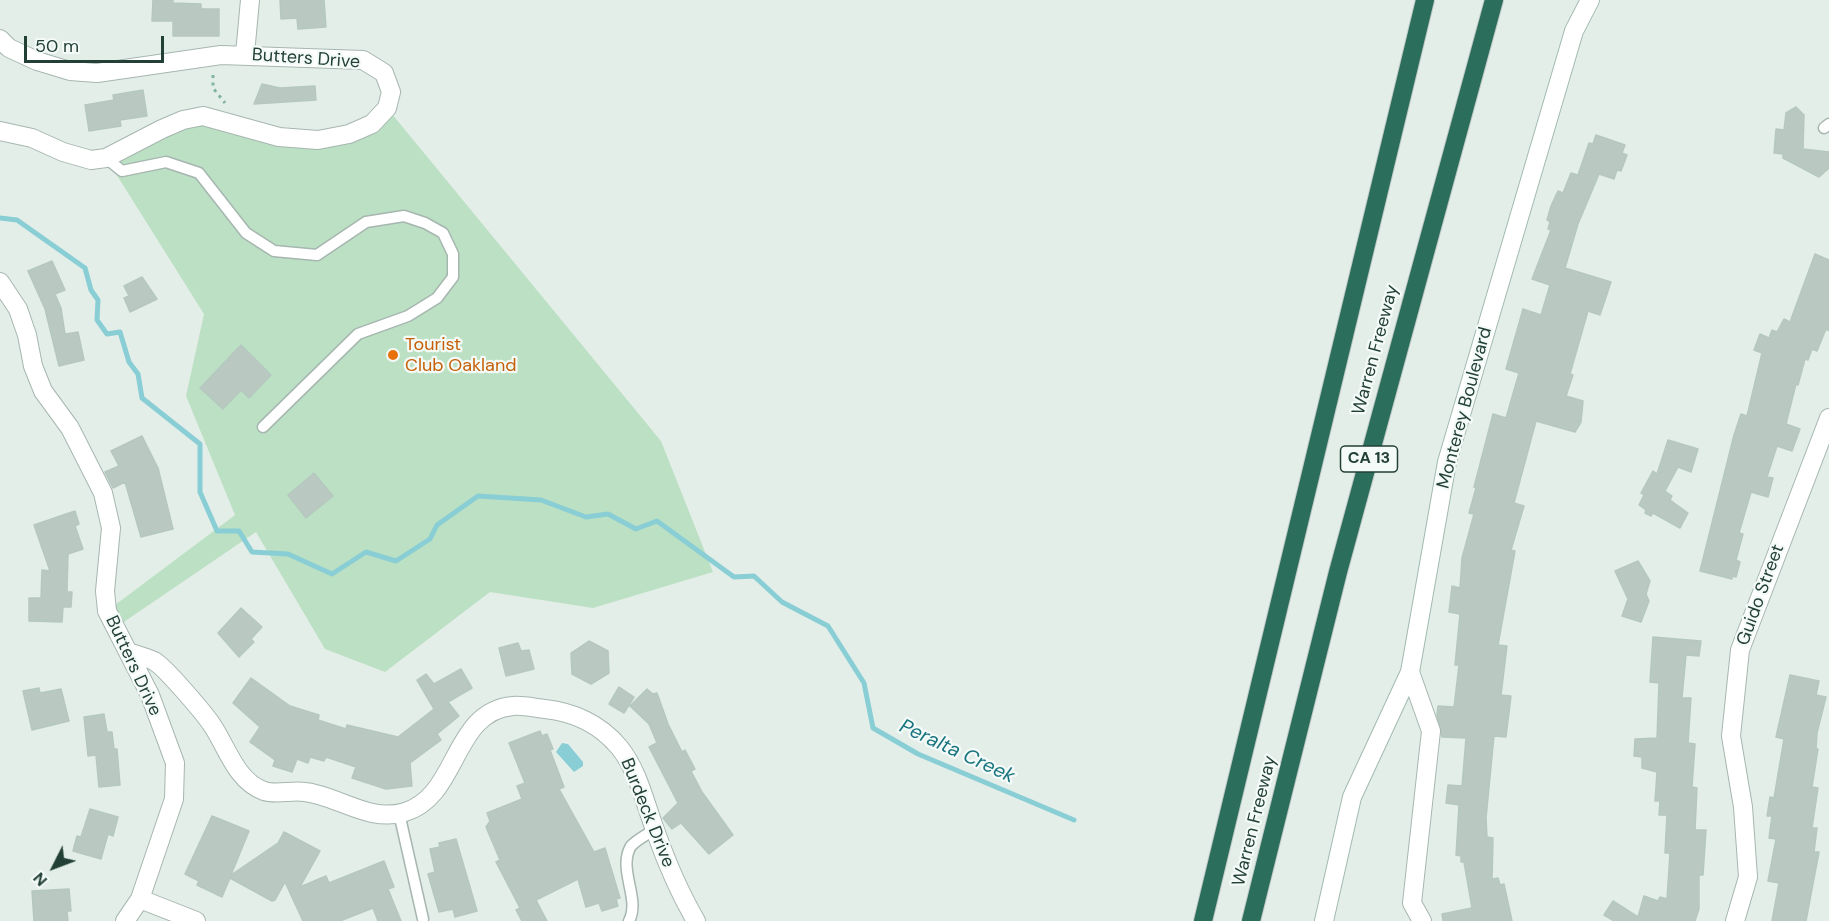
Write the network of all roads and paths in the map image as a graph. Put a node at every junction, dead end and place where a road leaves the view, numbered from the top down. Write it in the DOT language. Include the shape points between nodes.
graph roads {
  1 [pos="250,0"];
  2 [pos="1425,0"];
  3 [pos="1494,0"];
  4 [pos="1590,0"];
  5 [pos="0,39"];
  6 [pos="245,54"];
  7 [pos="221,55"];
  8 [pos="236,124"];
  9 [pos="0,131"];
  10 [pos="106,158"];
  11 [pos="0,282"];
  12 [pos="1829,418"];
  13 [pos="263,427"];
  14 [pos="129,652"];
  15 [pos="1410,672"];
  16 [pos="399,813"];
  17 [pos="655,829"];
  18 [pos="140,899"];
  19 [pos="423,919"];
  20 [pos="125,921"];
  21 [pos="196,921"];
  22 [pos="629,921"];
  23 [pos="696,921"];
  24 [pos="1203,921"];
  25 [pos="1251,921"];
  26 [pos="1324,921"];
  27 [pos="1422,921"];
  28 [pos="1735,921"];
  1 -- 6 [label="street"];
  2 -- 24 [label="highway, Warren Freeway / CA 13"];
  3 -- 25 [label="highway, Warren Freeway / CA 13" via="1338,572"];
  4 -- 15 [label="street, Monterey Boulevard" via="1574,31 1447,462"];
  5 -- 7 [label="street, Butters Drive" via="9,48 37,61 79,72 97,73"];
  6 -- 7 [label="street, Butters Drive"];
  6 -- 8 [label="street, Butters Drive" via="363,60 384,73 391,92 387,108 372,124 349,134 318,140 279,137"];
  7 -- 8 [label="path" via="212,66 213,88"];
  8 -- 10 [label="street, Butters Drive" via="203,116 183,120"];
  9 -- 10 [label="street, Butters Drive" via="32,138 63,153 91,160"];
  10 -- 13 [label="lane" via="122,171 166,162 200,173 246,233 274,251 316,255 366,222 404,216 442,233 453,254 453,277 437,298 408,316 358,334"];
  11 -- 14 [label="street, Butters Drive" via="18,309 43,391 70,428 103,493 111,528 107,611"];
  12 -- 28 [label="street, Guido Street" via="1740,650 1731,736 1743,807 1748,877"];
  14 -- 16 [label="street, Burdeck Drive" via="156,662 211,723 243,778 265,791 305,792 368,813"];
  14 -- 18 [label="street, Butters Drive" via="175,763 174,799"];
  15 -- 26 [label="street, Monterey Boulevard" via="1352,797"];
  15 -- 27 [label="street" via="1431,730 1412,903"];
  16 -- 17 [label="street, Burdeck Drive" via="423,803 436,789 471,728 483,716 514,705 564,711 595,724 620,747 631,766"];
  16 -- 19 [label="lane"];
  17 -- 22 [label="lane" via="632,846 626,863 632,893"];
  17 -- 23 [label="street, Burdeck Drive" via="681,896"];
  18 -- 20 [label="street, Butters Drive"];
  18 -- 21 [label="street"];
}
